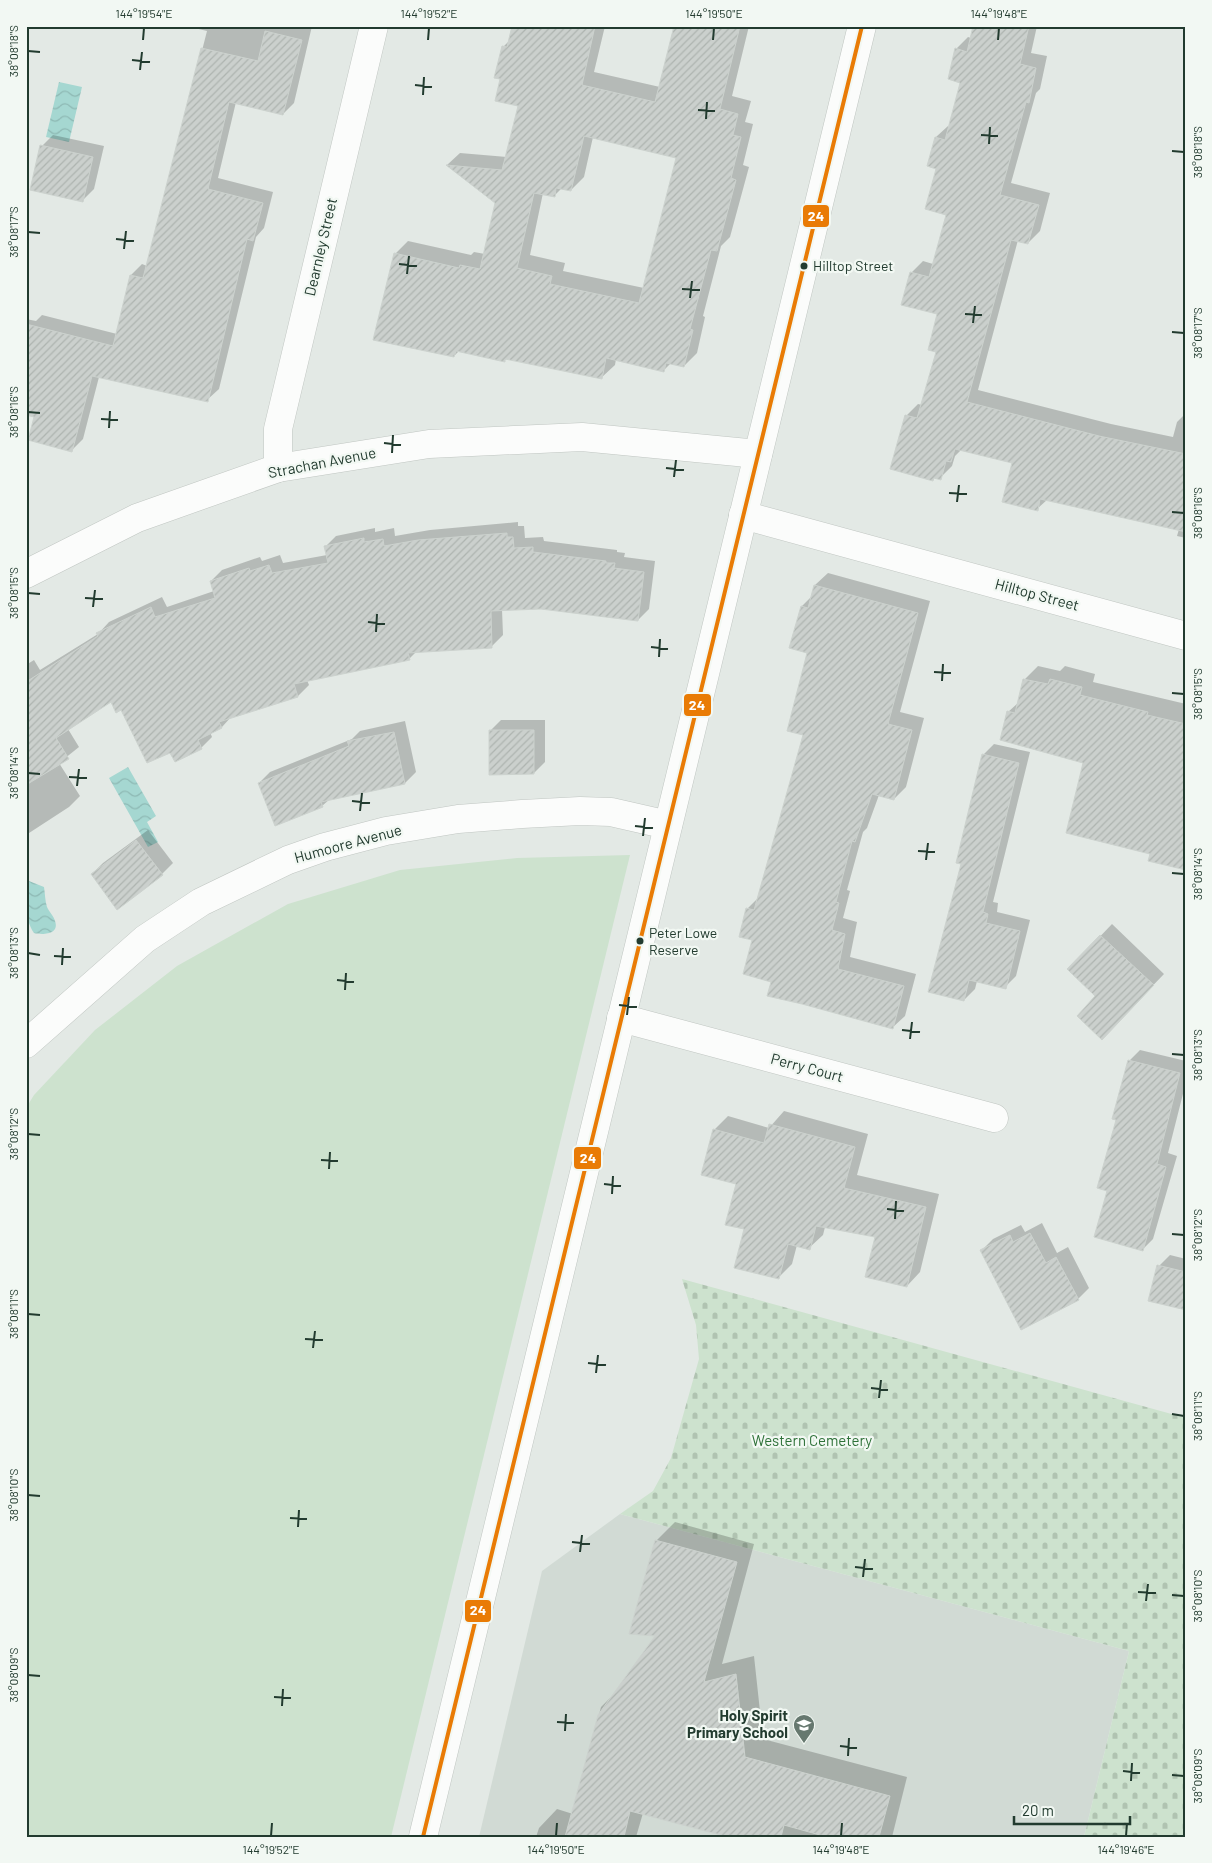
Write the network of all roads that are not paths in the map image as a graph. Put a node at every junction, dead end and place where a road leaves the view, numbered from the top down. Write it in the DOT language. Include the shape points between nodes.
graph roads {
  1 [pos="374,26"];
  2 [pos="862,26"];
  3 [pos="758,454"];
  4 [pos="278,468"];
  5 [pos="743,515"];
  6 [pos="26,574"];
  7 [pos="1186,636"];
  8 [pos="668,825"];
  9 [pos="621,1018"];
  10 [pos="26,1044"];
  11 [pos="994,1118"];
  12 [pos="423,1837"];
  1 -- 4 [label="street, Dearnley Street" via="278,429"];
  2 -- 3 [label="street"];
  3 -- 4 [label="street, Strachan Avenue" via="582,437 429,444"];
  3 -- 5 [label="street"];
  4 -- 6 [label="street, Strachan Avenue" via="137,518"];
  5 -- 7 [label="street, Hilltop Street"];
  5 -- 8 [label="street"];
  8 -- 9 [label="street"];
  8 -- 10 [label="street, Humoore Avenue" via="610,812 522,814 458,819 386,831 325,847 288,860 202,902 145,939"];
  9 -- 11 [label="street, Perry Court"];
  9 -- 12 [label="street"];
}
